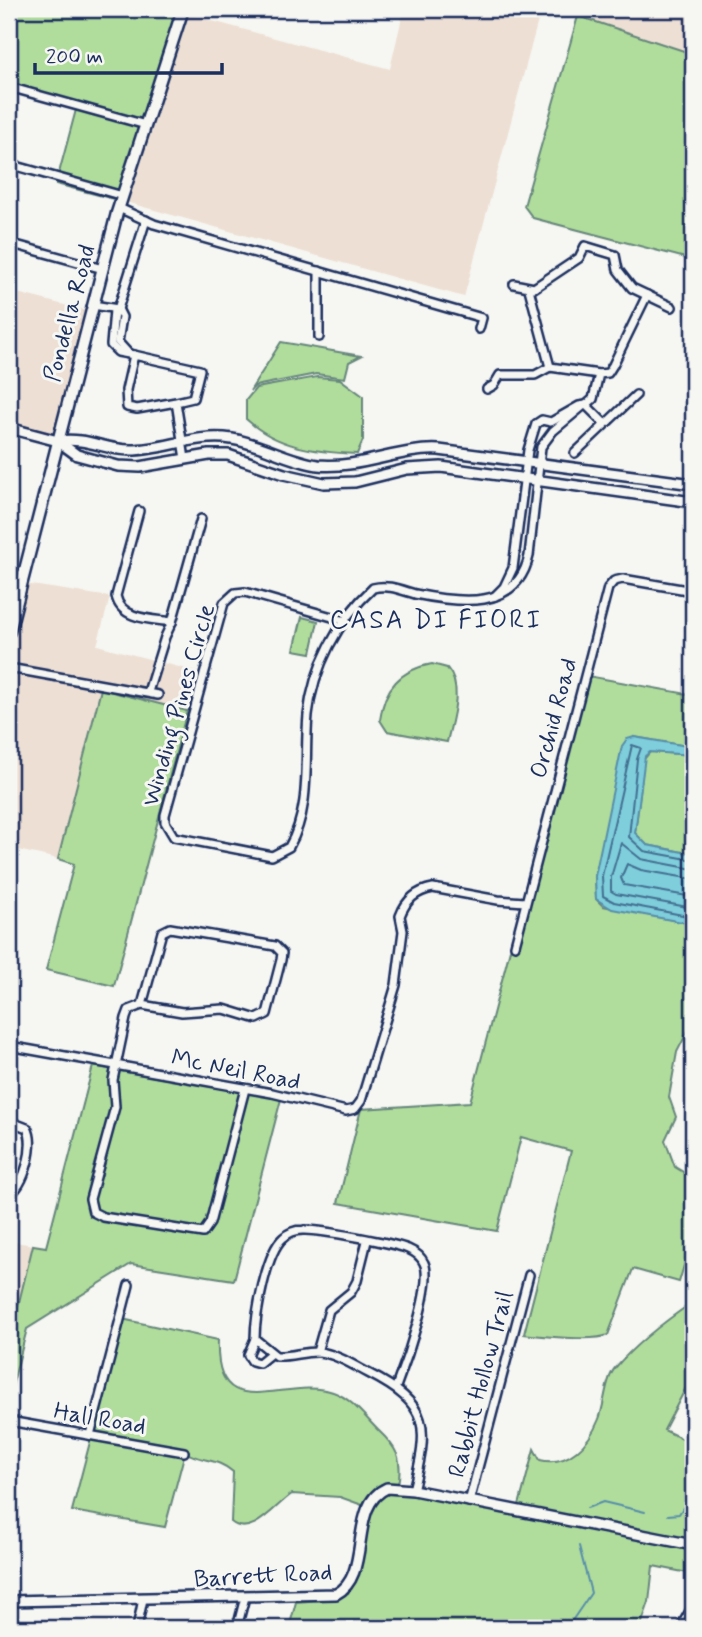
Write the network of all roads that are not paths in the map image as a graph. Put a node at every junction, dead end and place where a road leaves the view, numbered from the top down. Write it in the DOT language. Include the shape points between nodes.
graph roads {
  1 [pos="183,9"];
  2 [pos="9,87"];
  3 [pos="146,125"];
  4 [pos="9,164"];
  5 [pos="123,196"];
  6 [pos="119,208"];
  7 [pos="146,220"];
  8 [pos="9,243"];
  9 [pos="103,269"];
  10 [pos="319,271"];
  11 [pos="514,284"];
  12 [pos="529,289"];
  13 [pos="647,295"];
  14 [pos="93,305"];
  15 [pos="671,307"];
  16 [pos="116,309"];
  17 [pos="479,329"];
  18 [pos="319,337"];
  19 [pos="132,354"];
  20 [pos="550,367"];
  21 [pos="599,374"];
  22 [pos="487,389"];
  23 [pos="636,395"];
  24 [pos="176,402"];
  25 [pos="585,406"];
  26 [pos="604,423"];
  27 [pos="9,428"];
  28 [pos="58,441"];
  29 [pos="182,442"];
  30 [pos="439,450"];
  31 [pos="575,453"];
  32 [pos="185,459"];
  33 [pos="533,463"];
  34 [pos="436,467"];
  35 [pos="524,480"];
  36 [pos="538,481"];
  37 [pos="693,485"];
  38 [pos="693,502"];
  39 [pos="139,511"];
  40 [pos="201,519"];
  41 [pos="693,591"];
  42 [pos="488,599"];
  43 [pos="346,621"];
  44 [pos="172,622"];
  45 [pos="9,632"];
  46 [pos="9,668"];
  47 [pos="148,692"];
  48 [pos="158,695"];
  49 [pos="525,902"];
  50 [pos="515,945"];
  51 [pos="142,1005"];
  52 [pos="9,1046"];
  53 [pos="116,1066"];
  54 [pos="245,1089"];
  55 [pos="9,1121"];
  56 [pos="9,1195"];
  57 [pos="367,1241"];
  58 [pos="529,1275"];
  59 [pos="129,1285"];
  60 [pos="255,1339"];
  61 [pos="317,1352"];
  62 [pos="270,1354"];
  63 [pos="396,1387"];
  64 [pos="9,1421"];
  65 [pos="90,1435"];
  66 [pos="184,1452"];
  67 [pos="413,1490"];
  68 [pos="469,1502"];
  69 [pos="693,1545"];
  70 [pos="244,1597"];
  71 [pos="143,1599"];
  72 [pos="9,1601"];
  73 [pos="693,1606"];
  74 [pos="136,1628"];
  75 [pos="237,1628"];
  76 [pos="680,1628"];
  1 -- 3 [label="main road, Pondella Road"];
  2 -- 3 [label="street"];
  3 -- 5 [label="main road, Pondella Road"];
  4 -- 5 [label="street"];
  5 -- 6 [label="main road, Pondella Road"];
  6 -- 7 [label="street"];
  6 -- 9 [label="main road, Pondella Road"];
  7 -- 10 [label="street"];
  7 -- 16 [label="street"];
  8 -- 9 [label="street"];
  9 -- 14 [label="main road, Pondella Road"];
  10 -- 17 [label="street" via="482,318"];
  10 -- 18 [label="street"];
  11 -- 12 [label="street"];
  12 -- 13 [label="street" via="579,258 585,246 615,255 622,278"];
  12 -- 20 [label="street"];
  13 -- 15 [label="street"];
  13 -- 21 [label="street" via="613,365 608,373"];
  14 -- 16 [label="street"];
  14 -- 28 [label="main road, Pondella Road"];
  16 -- 19 [label="street" via="111,345 118,352"];
  19 -- 24 [label="street" via="127,407"];
  19 -- 24 [label="street" via="200,370 194,398"];
  20 -- 21 [label="street"];
  20 -- 22 [label="street" via="535,374 500,375"];
  21 -- 25 [label="street" via="593,399"];
  23 -- 26 [label="street"];
  24 -- 29 [label="street"];
  25 -- 26 [label="street"];
  25 -- 33 [label="street" via="547,438"];
  25 -- 33 [label="street" via="536,424"];
  26 -- 31 [label="street"];
  27 -- 28 [label="street"];
  28 -- 29 [label="street" via="80,439 131,450"];
  28 -- 32 [label="street" via="77,454 118,466"];
  28 -- 45 [label="main road, Pondella Road"];
  29 -- 30 [label="street" via="237,439 318,465"];
  29 -- 32 [label="street"];
  30 -- 33 [label="street"];
  30 -- 34 [label="street"];
  32 -- 34 [label="street" via="238,457 324,483"];
  33 -- 35 [label="street"];
  33 -- 36 [label="street"];
  33 -- 37 [label="street"];
  34 -- 35 [label="street"];
  35 -- 36 [label="street"];
  35 -- 42 [label="street" via="513,568 504,587"];
  36 -- 38 [label="street"];
  36 -- 42 [label="street" via="525,570 505,594"];
  39 -- 44 [label="street" via="116,596 121,608 134,616"];
  40 -- 44 [label="street"];
  41 -- 49 [label="street, Orchid Road" via="623,579 608,588"];
  42 -- 43 [label="street, Winding Pines Circle" via="445,599 379,586 368,592"];
  43 -- 43 [label="street, Winding Pines Circle" via="325,653 310,706 307,789 289,847 272,856 174,836 165,815 224,603 235,593 245,592"];
  44 -- 47 [label="street"];
  46 -- 47 [label="street"];
  47 -- 48 [label="street"];
  49 -- 50 [label="street, Orchid Road"];
  49 -- 54 [label="street, Mc Neil Road" via="433,888 415,894 400,916 403,931 394,992 355,1109 346,1111"];
  51 -- 51 [label="street" via="183,1012 224,1009 257,1019 267,1014 282,953 275,946 170,928 162,932"];
  51 -- 53 [label="street" via="129,1010"];
  52 -- 53 [label="street, Mc Neil Road"];
  53 -- 54 [label="street, Mc Neil Road"];
  53 -- 54 [label="street" via="114,1107 90,1206 103,1217 197,1234 210,1223"];
  55 -- 56 [label="street" via="27,1128 31,1141 20,1183"];
  57 -- 60 [label="street" via="305,1230 282,1239 257,1313"];
  57 -- 61 [label="street" via="357,1281 351,1292 328,1310"];
  57 -- 63 [label="street" via="412,1250 425,1264 425,1286"];
  58 -- 68 [label="street, Rabbit Hollow Trail"];
  59 -- 65 [label="street"];
  60 -- 62 [label="street"];
  60 -- 62 [label="street" via="248,1354 251,1361 258,1363"];
  61 -- 62 [label="street"];
  61 -- 63 [label="street"];
  63 -- 67 [label="street" via="414,1406 422,1425 424,1446"];
  64 -- 65 [label="street, Hall Road"];
  65 -- 66 [label="street, Hall Road"];
  67 -- 68 [label="street, Barrett Road"];
  67 -- 70 [label="street, Barrett Road" via="387,1488 374,1497 344,1590 330,1595"];
  68 -- 69 [label="street, Barrett Road"];
  70 -- 71 [label="street, Barrett Road"];
  70 -- 75 [label="street"];
  71 -- 72 [label="street, Barrett Road"];
  71 -- 74 [label="street"];
  73 -- 76 [label="street"];
}
